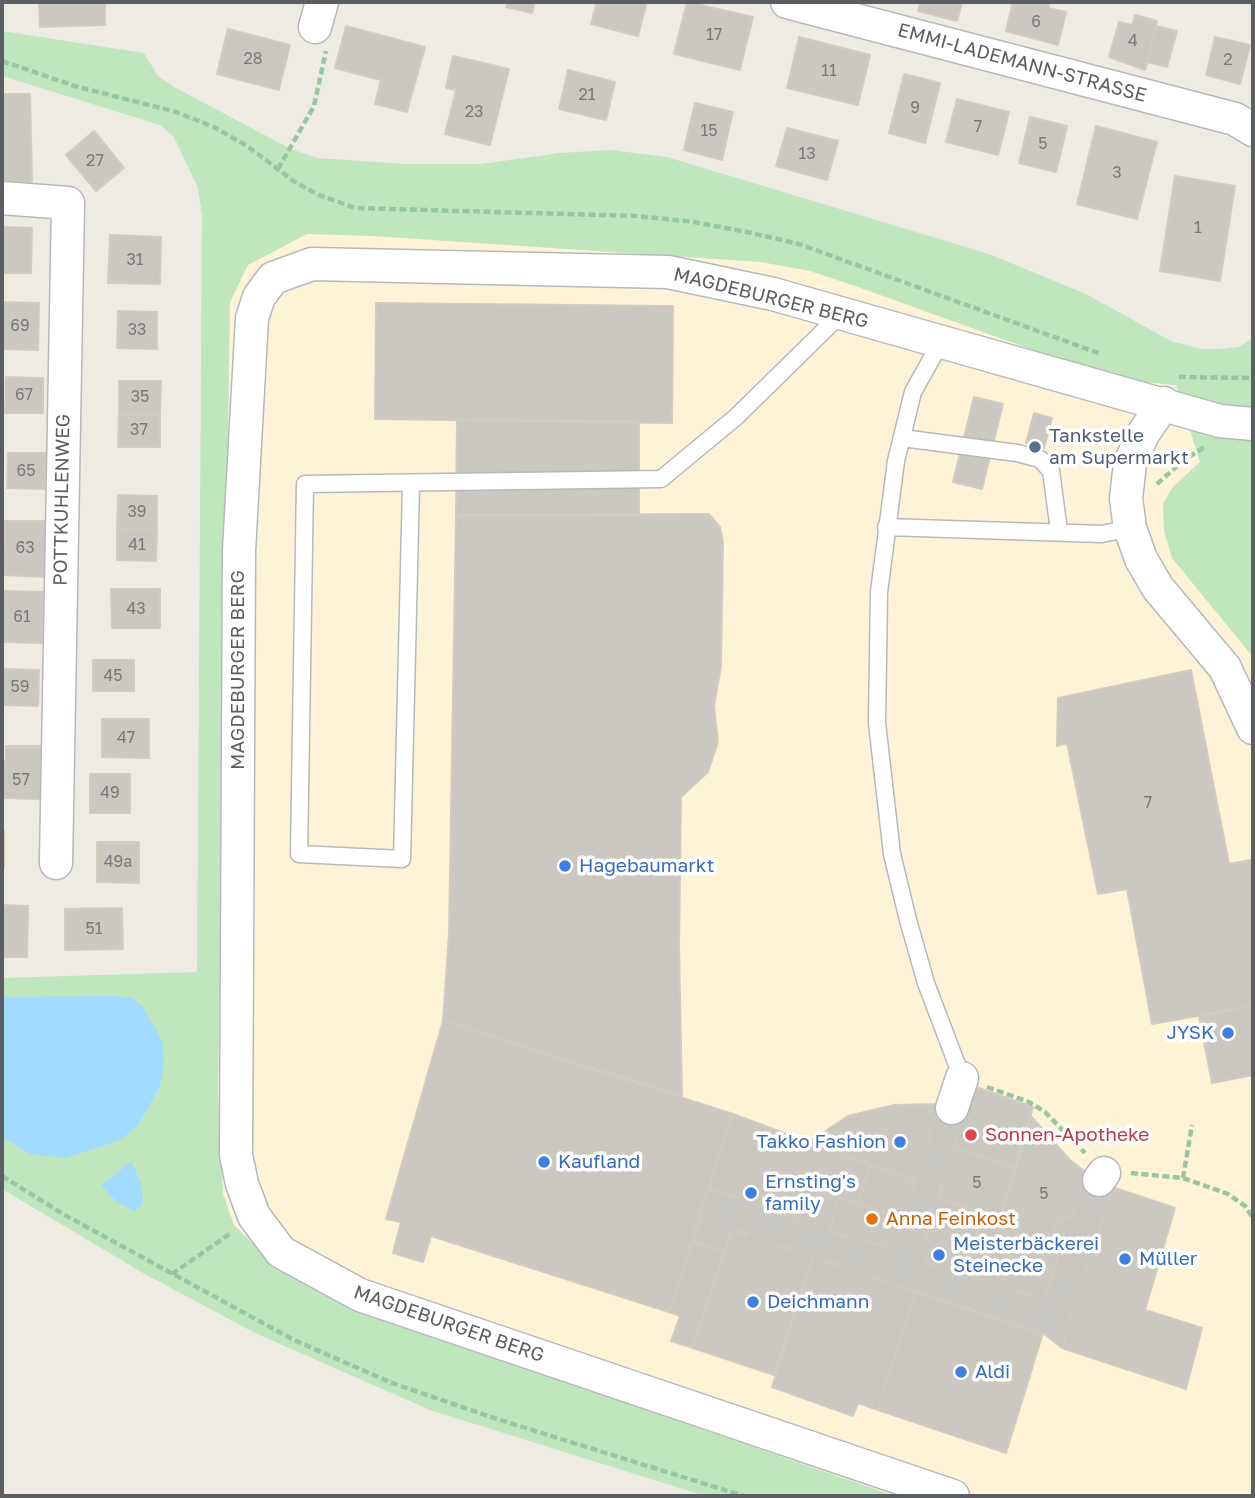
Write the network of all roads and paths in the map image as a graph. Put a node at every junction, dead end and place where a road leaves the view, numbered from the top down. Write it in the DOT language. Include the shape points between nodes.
graph roads {
  1 [pos="787,2"];
  2 [pos="318,15"];
  3 [pos="2,61"];
  4 [pos="1252,126"];
  5 [pos="278,169"];
  6 [pos="2,198"];
  7 [pos="839,315"];
  8 [pos="942,340"];
  9 [pos="1105,356"];
  10 [pos="1253,378"];
  11 [pos="1168,390"];
  12 [pos="1253,424"];
  13 [pos="902,438"];
  14 [pos="1213,447"];
  15 [pos="411,485"];
  16 [pos="1128,513"];
  17 [pos="886,527"];
  18 [pos="1059,531"];
  19 [pos="1253,728"];
  20 [pos="56,863"];
  21 [pos="962,1078"];
  22 [pos="952,1108"];
  23 [pos="1192,1125"];
  24 [pos="2,1176"];
  25 [pos="1183,1178"];
  26 [pos="254,1216"];
  27 [pos="172,1274"];
  28 [pos="744,1496"];
  29 [pos="954,1496"];
  1 -- 4 [label="street, EMMI-LADEMANN-STRASSE"];
  2 -- 5 [label="path" via="328,43 314,106"];
  3 -- 5 [label="path" via="176,112 214,127"];
  5 -- 9 [label="path" via="319,195 355,208 637,216 747,232 799,244"];
  6 -- 20 [label="street, POTTKUHLENWEG" via="68,203"];
  7 -- 8 [label="street, MAGDEBURGER BERG"];
  7 -- 15 [label="lane" via="736,417 662,479"];
  7 -- 26 [label="street, MAGDEBURGER BERG" via="734,285 668,272 626,270 312,264 273,278 259,297 252,318 246,384 239,565 236,1155"];
  8 -- 11 [label="street, MAGDEBURGER BERG"];
  8 -- 13 [label="lane" via="913,392"];
  10 -- 11 [label="path"];
  11 -- 12 [label="street, MAGDEBURGER BERG" via="1220,421"];
  11 -- 16 [label="street" via="1130,463"];
  13 -- 17 [label="lane"];
  13 -- 18 [label="lane" via="1040,460 1051,471"];
  14 -- 16 [label="path" via="1185,459"];
  15 -- 15 [label="lane" via="402,859 299,854 305,484"];
  16 -- 18 [label="lane" via="1102,534"];
  16 -- 19 [label="street" via="1140,559 1158,588 1225,668"];
  17 -- 18 [label="lane"];
  17 -- 21 [label="lane" via="876,659 882,790 908,920 926,984"];
  21 -- 22 [label="street"];
  23 -- 25 [label="path"];
  24 -- 27 [label="path"];
  26 -- 27 [label="path"];
  26 -- 29 [label="street, MAGDEBURGER BERG" via="281,1252 360,1295"];
  27 -- 28 [label="path" via="294,1340 393,1383"];
}
